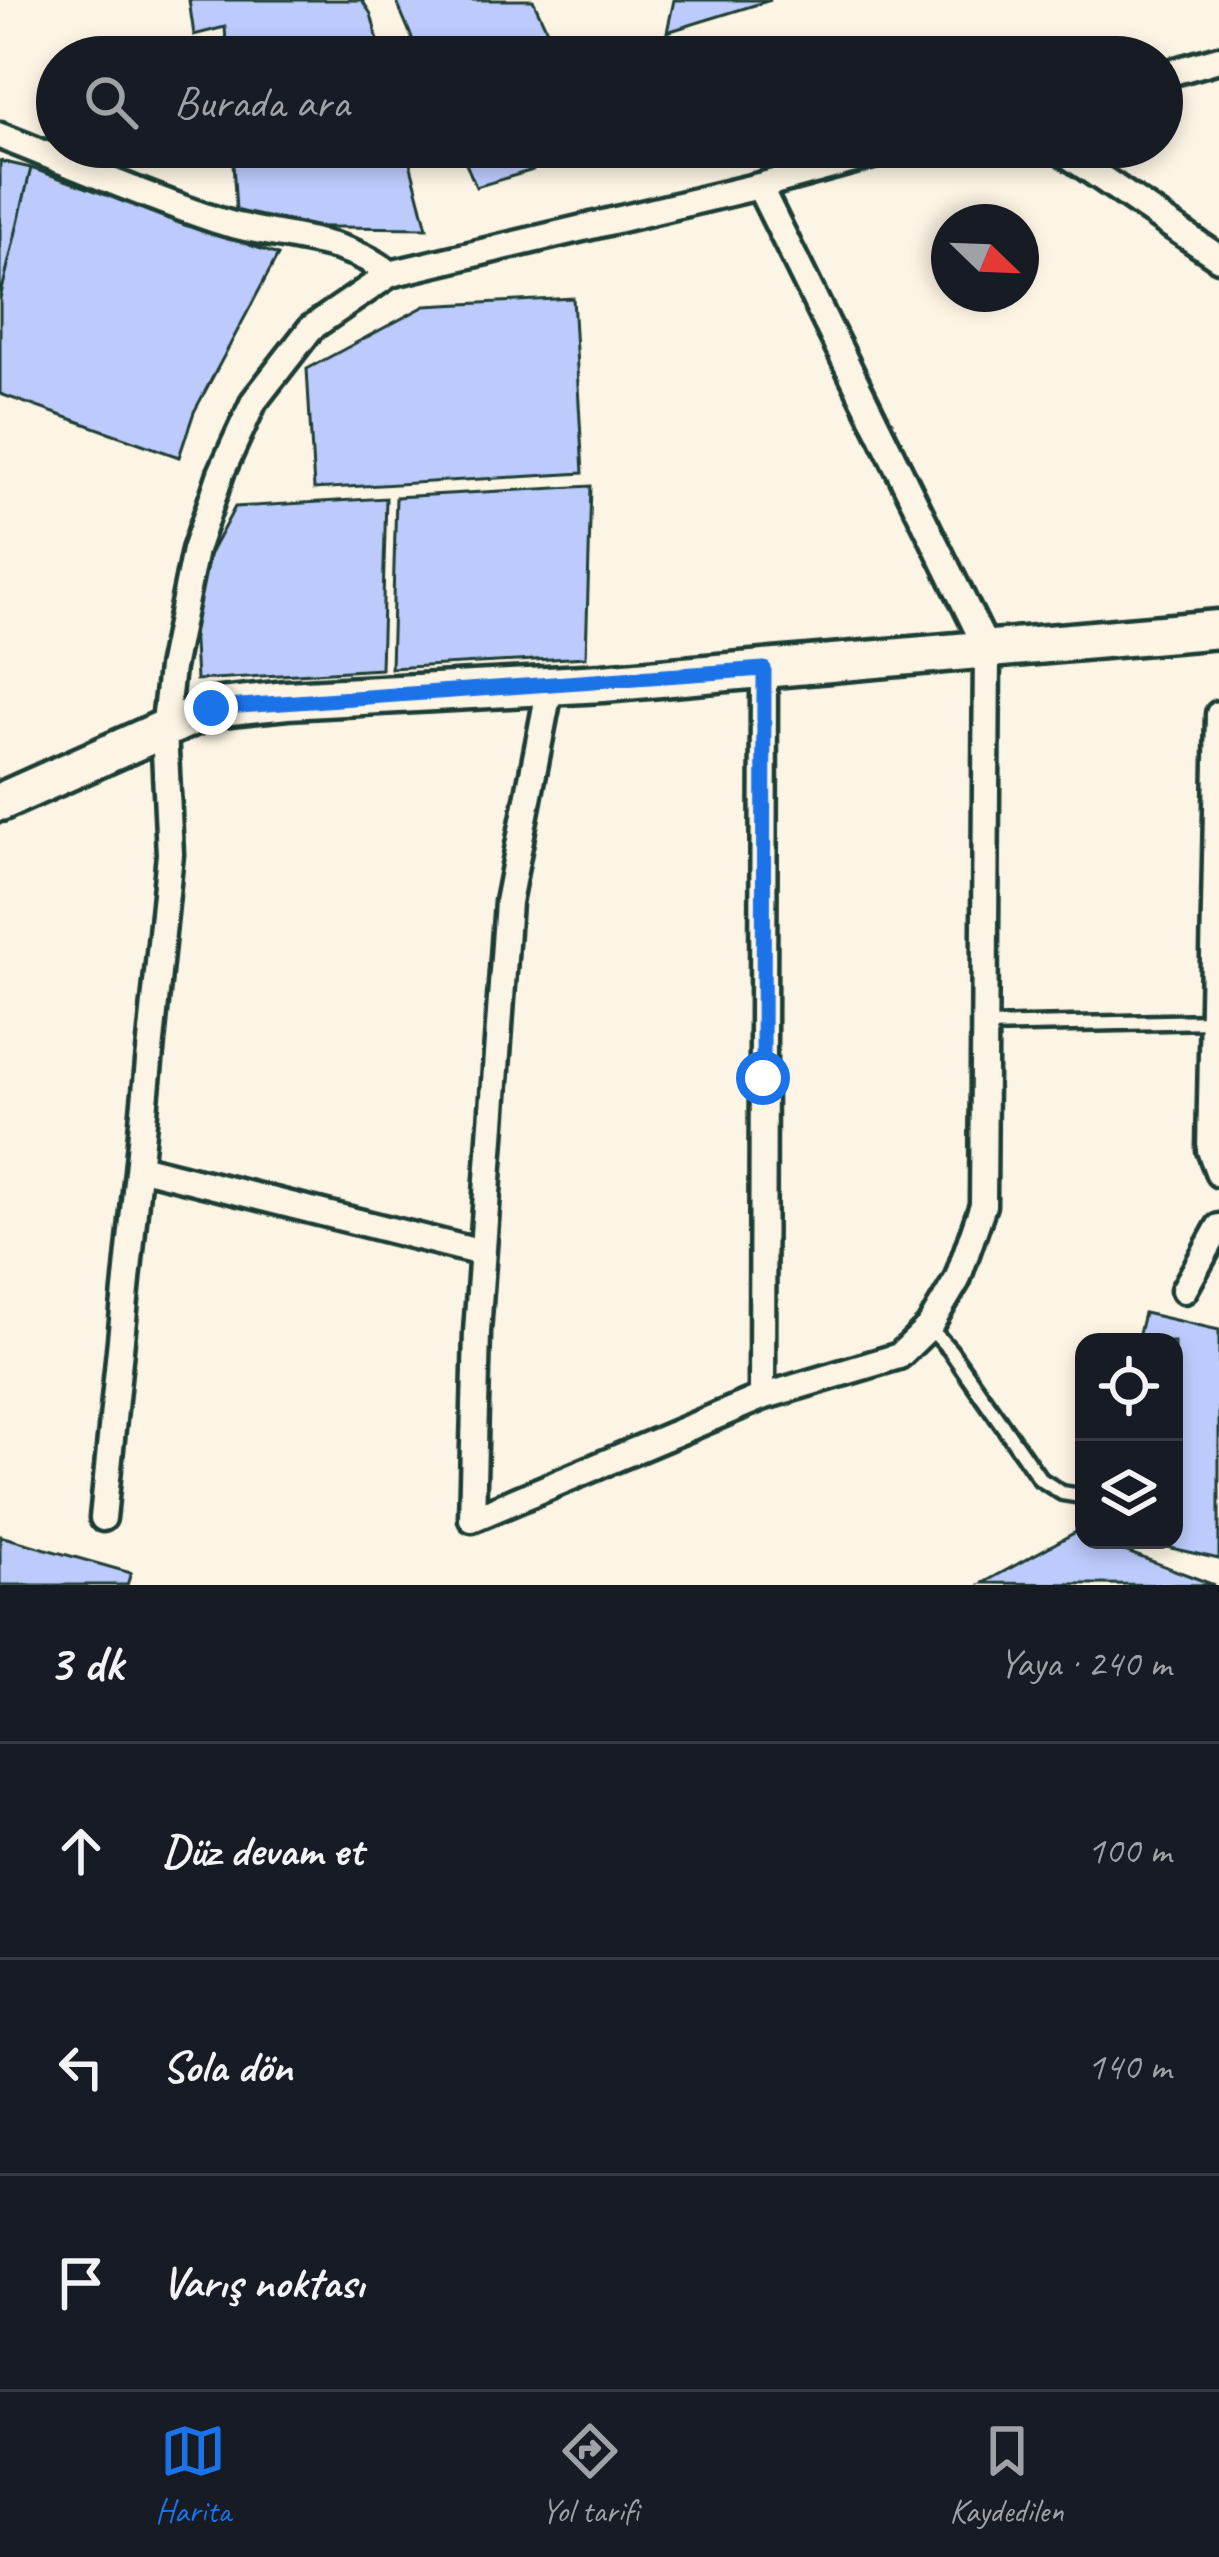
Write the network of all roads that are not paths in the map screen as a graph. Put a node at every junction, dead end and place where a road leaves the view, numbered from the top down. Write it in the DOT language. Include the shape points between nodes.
graph roads {
  1 [pos="1219,59"];
  2 [pos="1183,69"];
  3 [pos="0,136"];
  4 [pos="36,150"];
  5 [pos="82,168"];
  6 [pos="825,168"];
  7 [pos="1087,168"];
  8 [pos="759,186"];
  9 [pos="1219,258"];
  10 [pos="390,274"];
  11 [pos="1219,629"];
  12 [pos="987,650"];
  13 [pos="764,669"];
  14 [pos="550,686"];
  15 [pos="1219,714"];
  16 [pos="164,731"];
  17 [pos="0,802"];
  18 [pos="1213,1021"];
  19 [pos="983,1026"];
  20 [pos="139,1167"];
  21 [pos="1219,1174"];
  22 [pos="1219,1227"];
  23 [pos="482,1253"];
  24 [pos="1184,1291"];
  25 [pos="929,1327"];
  26 [pos="762,1397"];
  27 [pos="1075,1495"];
  28 [pos="103,1518"];
  1 -- 2 [label="street"];
  3 -- 4 [label="street"];
  5 -- 10 [label="street" via="215,220 340,247"];
  6 -- 8 [label="street"];
  7 -- 9 [label="street"];
  8 -- 10 [label="street"];
  8 -- 12 [label="street"];
  10 -- 16 [label="street" via="311,328 254,401 195,550"];
  11 -- 12 [label="street"];
  12 -- 13 [label="street"];
  12 -- 19 [label="street"];
  13 -- 14 [label="street"];
  13 -- 26 [label="street"];
  14 -- 16 [label="street" via="211,708"];
  14 -- 23 [label="street" via="508,902"];
  15 -- 18 [label="street"];
  16 -- 17 [label="street"];
  16 -- 20 [label="street" via="170,854"];
  18 -- 19 [label="lane"];
  18 -- 21 [label="street" via="1210,1150"];
  19 -- 25 [label="street" via="983,1205 957,1280"];
  20 -- 23 [label="street"];
  20 -- 28 [label="street"];
  22 -- 24 [label="street"];
  23 -- 26 [label="street" via="472,1519"];
  25 -- 26 [label="street" via="899,1356"];
  25 -- 27 [label="lane" via="1040,1479"];
}
